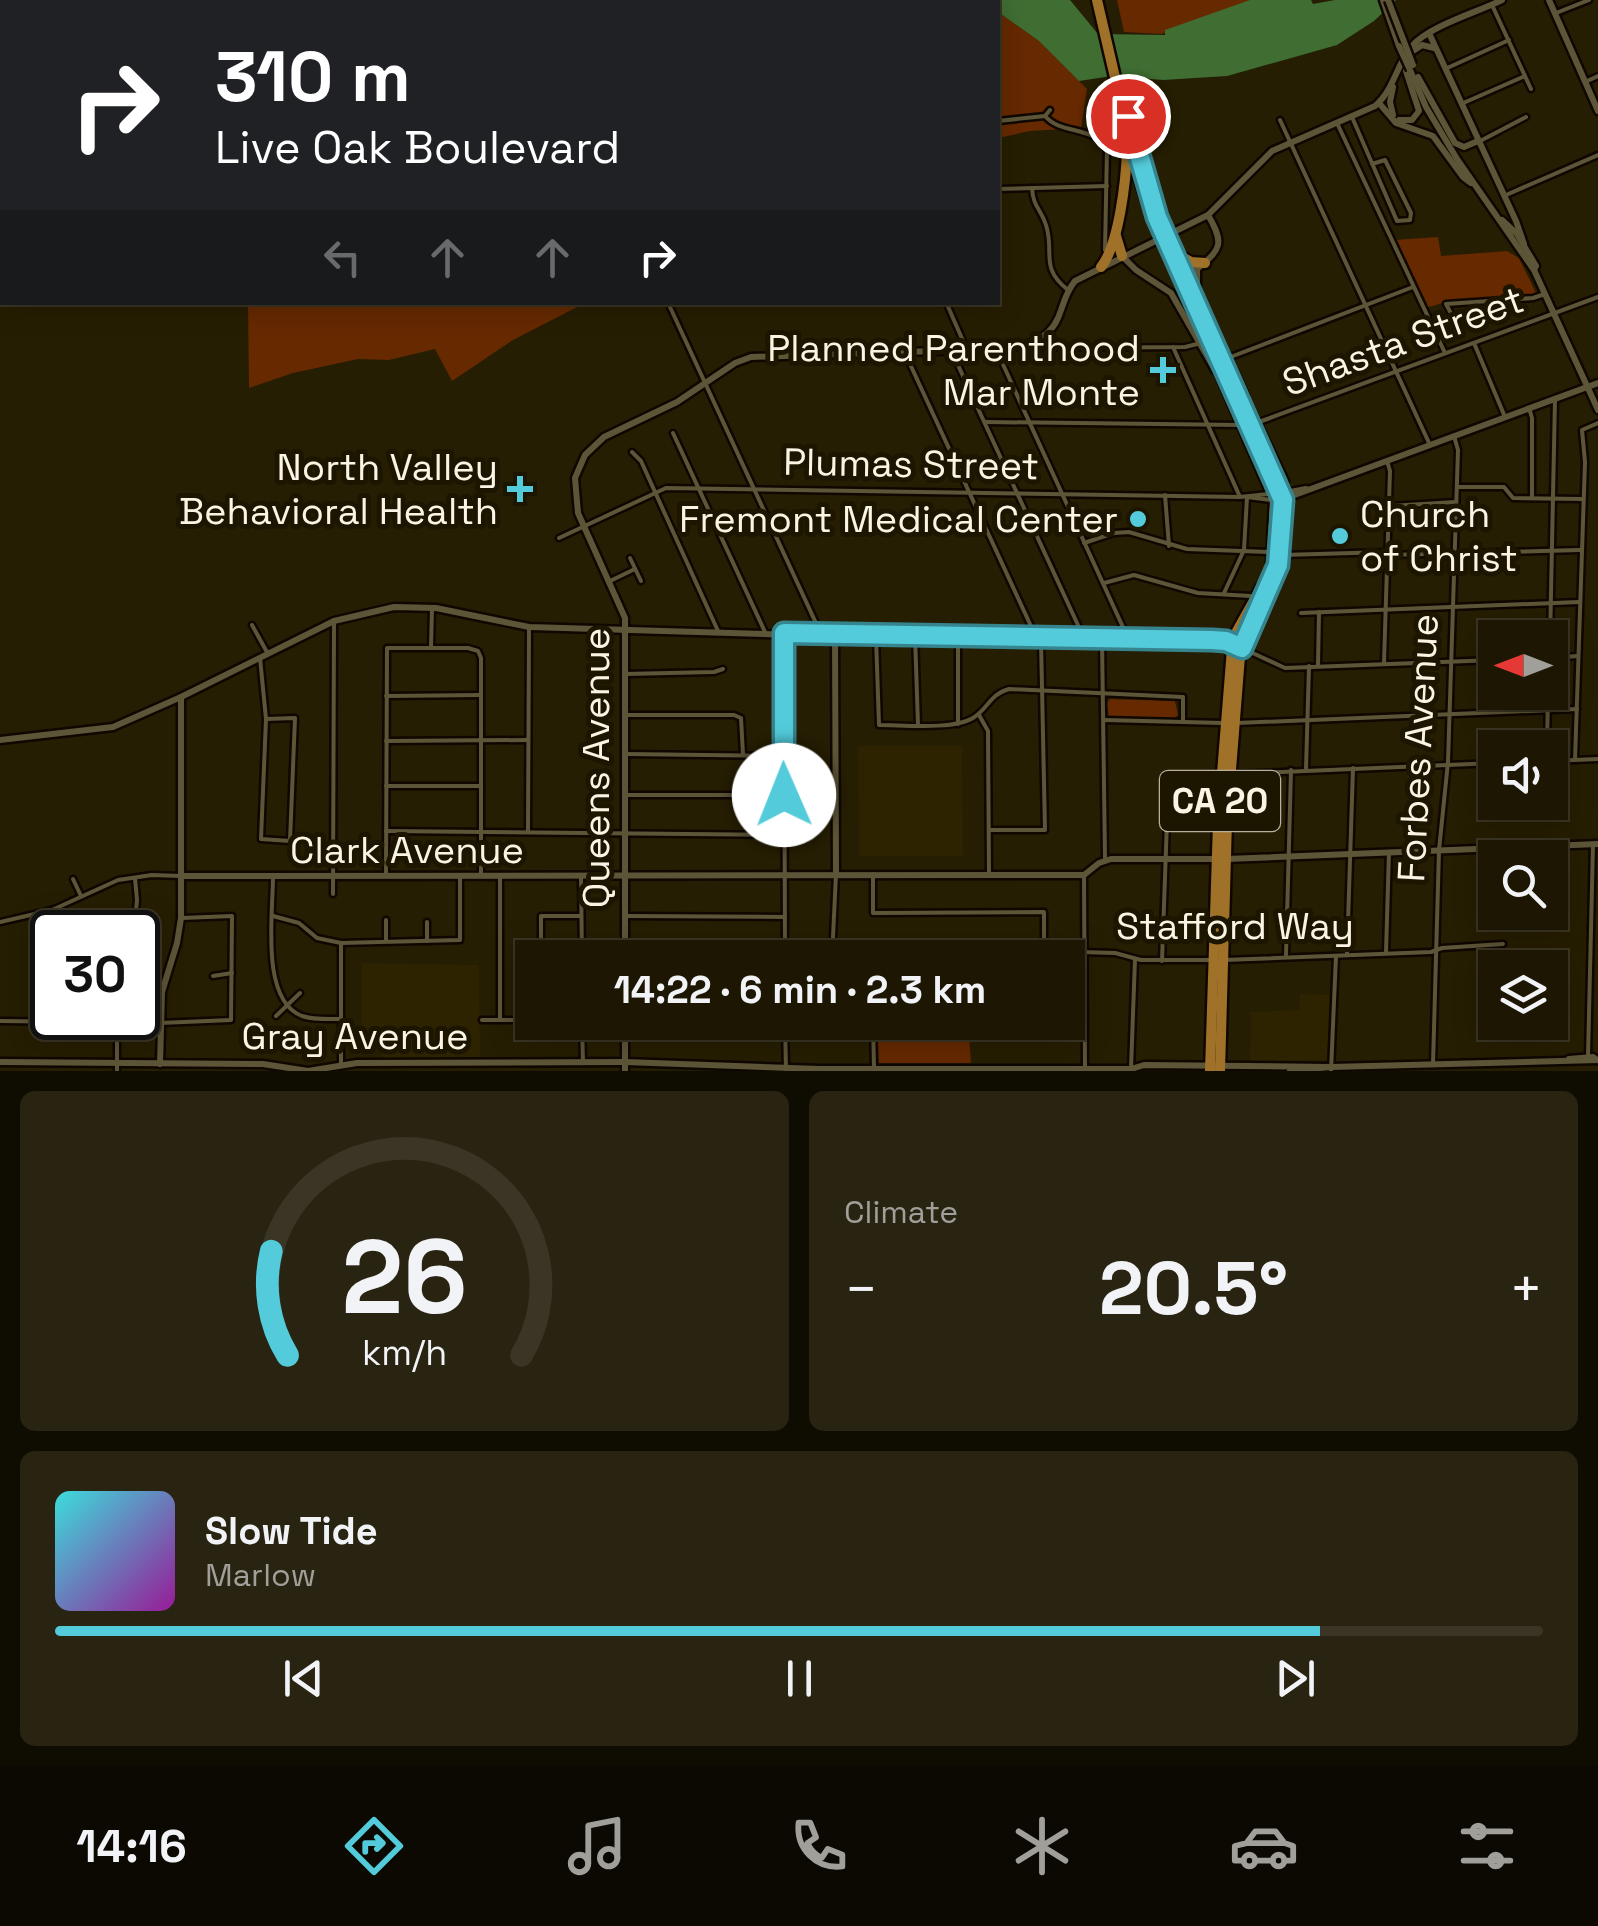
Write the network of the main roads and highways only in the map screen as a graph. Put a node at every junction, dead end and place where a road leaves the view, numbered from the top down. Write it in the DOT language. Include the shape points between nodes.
graph roads {
  1 [pos="1099,0"];
  2 [pos="1386,0"];
  3 [pos="1549,0"];
  4 [pos="1499,1"];
  5 [pos="1429,34"];
  6 [pos="1436,48"];
  7 [pos="1405,56"];
  8 [pos="1410,70"];
  9 [pos="1418,77"];
  10 [pos="1394,78"];
  11 [pos="1380,102"];
  12 [pos="1430,110"];
  13 [pos="1598,111"];
  14 [pos="1394,115"];
  15 [pos="1126,119"];
  16 [pos="1478,142"];
  17 [pos="1476,186"];
  18 [pos="1208,215"];
  19 [pos="1502,220"];
  20 [pos="1161,227"];
  21 [pos="1116,230"];
  22 [pos="1524,244"];
  23 [pos="1170,245"];
  24 [pos="1122,256"];
  25 [pos="1180,256"];
  26 [pos="1205,263"];
  27 [pos="1101,267"];
  28 [pos="1534,270"];
  29 [pos="1188,271"];
  30 [pos="1198,292"];
  31 [pos="1598,383"];
  32 [pos="1224,384"];
  33 [pos="1588,387"];
  34 [pos="1244,395"];
  35 [pos="1598,410"];
  36 [pos="1249,422"];
  37 [pos="1274,463"];
  38 [pos="1280,493"];
  39 [pos="625,629"];
  40 [pos="835,634"];
  41 [pos="1237,645"];
  42 [pos="182,698"];
  43 [pos="0,740"];
  44 [pos="1595,844"];
  45 [pos="1222,859"];
  46 [pos="836,874"];
  47 [pos="182,876"];
  48 [pos="626,876"];
  49 [pos="625,940"];
  50 [pos="625,1040"];
  51 [pos="1594,1059"];
  52 [pos="0,1062"];
  53 [pos="578,1065"];
  54 [pos="40,1066"];
  55 [pos="160,1067"];
  56 [pos="398,1067"];
  57 [pos="445,1067"];
  58 [pos="504,1067"];
  59 [pos="625,1067"];
  60 [pos="681,1067"];
  61 [pos="117,1068"];
  62 [pos="232,1068"];
  63 [pos="273,1068"];
  64 [pos="1085,1068"];
  65 [pos="1215,1068"];
  66 [pos="874,1069"];
  67 [pos="1331,1069"];
  68 [pos="786,1070"];
  69 [pos="798,1070"];
  70 [pos="810,1070"];
  71 [pos="820,1070"];
  72 [pos="847,1070"];
  73 [pos="1005,1070"];
  74 [pos="1135,1070"];
  75 [pos="1290,1071"];
  1 -- 15 [label="highway, CA 20"];
  2 -- 8 [label="main road, bridge"];
  2 -- 8 [label="main road, bridge"];
  3 -- 13 [label="main road"];
  4 -- 5 [label="main road"];
  5 -- 6 [label="main road"];
  5 -- 7 [label="main road"];
  6 -- 7 [label="main road" via="1420,45"];
  6 -- 16 [label="main road"];
  7 -- 10 [label="main road"];
  8 -- 9 [label="main road"];
  8 -- 12 [label="main road"];
  8 -- 14 [label="main road" via="1418,114 1406,122"];
  9 -- 12 [label="main road"];
  9 -- 16 [label="main road" via="1455,143"];
  10 -- 11 [label="main road"];
  10 -- 14 [label="main road"];
  11 -- 14 [label="main road"];
  11 -- 17 [label="main road" via="1396,123 1432,136"];
  11 -- 18 [label="main road" via="1260,160"];
  12 -- 17 [label="main road"];
  15 -- 20 [label="highway, CA 20"];
  15 -- 20 [label="highway, CA 20" via="1137,172"];
  15 -- 21 [label="highway"];
  16 -- 22 [label="main road"];
  17 -- 19 [label="main road"];
  18 -- 24 [label="main road"];
  18 -- 26 [label="main road" via="1219,244"];
  19 -- 22 [label="main road"];
  19 -- 28 [label="main road"];
  20 -- 23 [label="highway, CA 20, bridge"];
  21 -- 24 [label="highway"];
  21 -- 27 [label="highway"];
  22 -- 28 [label="main road"];
  23 -- 25 [label="highway"];
  23 -- 32 [label="highway, CA 20"];
  23 -- 36 [label="highway, CA 20"];
  24 -- 27 [label="main road"];
  24 -- 32 [label="main road" via="1171,293"];
  25 -- 26 [label="highway"];
  25 -- 29 [label="highway"];
  26 -- 29 [label="main road"];
  26 -- 30 [label="main road" via="1196,273"];
  27 -- 39 [label="main road, Queens Avenue" via="1068,290 1046,334 1016,348 764,355 738,362 676,402 604,436 581,462 576,506 624,610"];
  28 -- 33 [label="main road"];
  29 -- 30 [label="main road"];
  30 -- 34 [label="main road"];
  31 -- 33 [label="main road, Plumas Street"];
  32 -- 36 [label="highway, CA 20"];
  33 -- 35 [label="main road"];
  33 -- 38 [label="main road, Plumas Street" via="1308,489"];
  34 -- 36 [label="highway"];
  36 -- 38 [label="highway, CA 20"];
  37 -- 38 [label="highway"];
  38 -- 41 [label="highway, CA 20" via="1277,554"];
  39 -- 40 [label="main road"];
  39 -- 42 [label="main road" via="529,627 432,608 385,608 334,621"];
  39 -- 48 [label="main road, Queens Avenue"];
  40 -- 41 [label="main road"];
  40 -- 46 [label="main road"];
  41 -- 45 [label="highway, CA 20"];
  42 -- 43 [label="main road" via="113,727"];
  42 -- 47 [label="main road"];
  44 -- 45 [label="main road"];
  45 -- 46 [label="main road, Clark Avenue" via="1104,860 1084,875"];
  45 -- 65 [label="highway, CA 20"];
  46 -- 48 [label="main road, Clark Avenue"];
  47 -- 48 [label="main road, Clark Avenue"];
  47 -- 55 [label="main road" via="176,948 162,992"];
  48 -- 49 [label="main road, Queens Avenue"];
  50 -- 59 [label="main road"];
  51 -- 67 [label="main road, Gray Avenue"];
  52 -- 54 [label="main road, Gray Avenue"];
  53 -- 58 [label="main road, Gray Avenue"];
  53 -- 59 [label="main road, Gray Avenue"];
  54 -- 61 [label="main road, Gray Avenue"];
  55 -- 61 [label="main road, Gray Avenue"];
  55 -- 62 [label="main road, Gray Avenue"];
  56 -- 57 [label="main road, Gray Avenue"];
  56 -- 63 [label="main road, Gray Avenue"];
  57 -- 58 [label="main road, Gray Avenue"];
  59 -- 60 [label="main road, Gray Avenue"];
  60 -- 68 [label="main road, Gray Avenue"];
  62 -- 63 [label="main road, Gray Avenue"];
  64 -- 73 [label="main road, Gray Avenue"];
  64 -- 74 [label="main road, Gray Avenue"];
  65 -- 67 [label="main road, Gray Avenue"];
  65 -- 74 [label="main road, Gray Avenue"];
  66 -- 72 [label="main road, Gray Avenue"];
  66 -- 73 [label="main road, Gray Avenue"];
  67 -- 75 [label="main road, Gray Avenue"];
  68 -- 69 [label="main road, Gray Avenue"];
  69 -- 70 [label="main road, Gray Avenue"];
  70 -- 71 [label="main road, Gray Avenue"];
  71 -- 72 [label="main road, Gray Avenue"];
}
